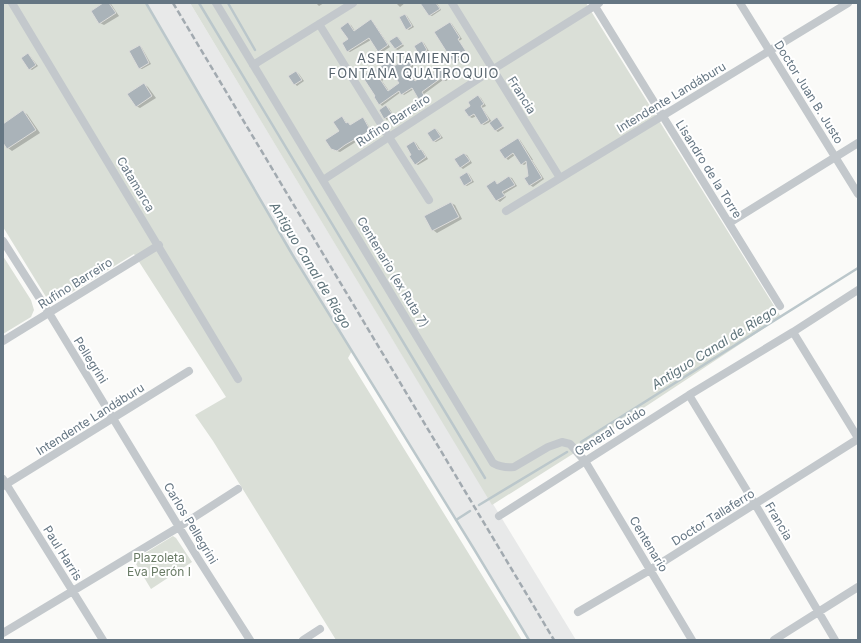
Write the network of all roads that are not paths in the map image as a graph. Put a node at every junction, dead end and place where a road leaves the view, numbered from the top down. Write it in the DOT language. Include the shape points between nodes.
graph roads {
  1 [pos="12,3"];
  2 [pos="216,3"];
  3 [pos="353,3"];
  4 [pos="452,3"];
  5 [pos="740,3"];
  6 [pos="848,3"];
  7 [pos="595,4"];
  8 [pos="319,24"];
  9 [pos="770,51"];
  10 [pos="253,65"];
  11 [pos="492,70"];
  12 [pos="662,116"];
  13 [pos="389,137"];
  14 [pos="858,143"];
  15 [pos="835,157"];
  16 [pos="560,178"];
  17 [pos="323,180"];
  18 [pos="858,194"];
  19 [pos="429,200"];
  20 [pos="506,211"];
  21 [pos="729,223"];
  22 [pos="3,241"];
  23 [pos="159,245"];
  24 [pos="858,290"];
  25 [pos="780,306"];
  26 [pos="48,313"];
  27 [pos="793,332"];
  28 [pos="3,341"];
  29 [pos="189,372"];
  30 [pos="238,379"];
  31 [pos="690,395"];
  32 [pos="113,418"];
  33 [pos="858,438"];
  34 [pos="585,461"];
  35 [pos="4,483"];
  36 [pos="238,489"];
  37 [pos="755,504"];
  38 [pos="498,516"];
  39 [pos="179,527"];
  40 [pos="650,570"];
  41 [pos="858,587"];
  42 [pos="73,591"];
  43 [pos="578,612"];
  44 [pos="819,612"];
  45 [pos="320,629"];
  46 [pos="3,633"];
  47 [pos="103,640"];
  48 [pos="250,640"];
  49 [pos="303,640"];
  50 [pos="692,640"];
  51 [pos="774,640"];
  52 [pos="835,640"];
  1 -- 23 [label="street, Catamarca"];
  2 -- 10 [label="street, Centenario (ex Ruta 7)"];
  3 -- 8 [label="street"];
  4 -- 11 [label="street, Francia"];
  5 -- 9 [label="street, Doctor Juan B. Justo"];
  6 -- 9 [label="street, Intendente Landáburu"];
  7 -- 11 [label="street, Rufino Barreiro"];
  7 -- 12 [label="street, Lisandro de la Torre"];
  8 -- 10 [label="street"];
  8 -- 13 [label="street"];
  9 -- 12 [label="street, Intendente Landáburu"];
  9 -- 15 [label="street, Doctor Juan B. Justo"];
  10 -- 17 [label="street, Centenario (ex Ruta 7)"];
  11 -- 13 [label="street, Rufino Barreiro"];
  11 -- 16 [label="street, Francia"];
  12 -- 16 [label="street, Intendente Landáburu"];
  12 -- 21 [label="street, Lisandro de la Torre"];
  13 -- 17 [label="street, Rufino Barreiro"];
  13 -- 19 [label="street"];
  14 -- 15 [label="street"];
  15 -- 18 [label="street, Doctor Juan B. Justo"];
  15 -- 21 [label="street"];
  16 -- 20 [label="street, Intendente Landáburu"];
  17 -- 34 [label="street, Centenario (ex Ruta 7)" via="493,463 508,468 514,467 548,447 562,442 570,444"];
  21 -- 25 [label="street, Lisandro de la Torre"];
  22 -- 26 [label="street"];
  23 -- 26 [label="street, Rufino Barreiro"];
  23 -- 30 [label="street, Catamarca"];
  24 -- 27 [label="street, General Guido"];
  26 -- 28 [label="street, Rufino Barreiro"];
  26 -- 32 [label="street, Pellegrini"];
  27 -- 31 [label="street, General Guido"];
  27 -- 33 [label="street"];
  29 -- 32 [label="street, Intendente Landáburu"];
  31 -- 34 [label="street, General Guido"];
  31 -- 37 [label="street, Francia"];
  32 -- 35 [label="street, Intendente Landáburu"];
  32 -- 39 [label="street, Carlos Pellegrini"];
  33 -- 37 [label="street, Doctor Tallaferro"];
  34 -- 38 [label="street, General Guido"];
  34 -- 40 [label="street, Centenario"];
  35 -- 42 [label="street, Paul Harris"];
  36 -- 39 [label="street"];
  37 -- 40 [label="street, Doctor Tallaferro"];
  37 -- 44 [label="street, Francia"];
  39 -- 42 [label="street"];
  39 -- 48 [label="street, Carlos Pellegrini"];
  40 -- 43 [label="street, Doctor Tallaferro"];
  40 -- 50 [label="street, Centenario"];
  41 -- 44 [label="street"];
  42 -- 46 [label="street"];
  42 -- 47 [label="street, Paul Harris"];
  44 -- 51 [label="street"];
  44 -- 52 [label="street, Francia"];
  45 -- 49 [label="street"];
}
